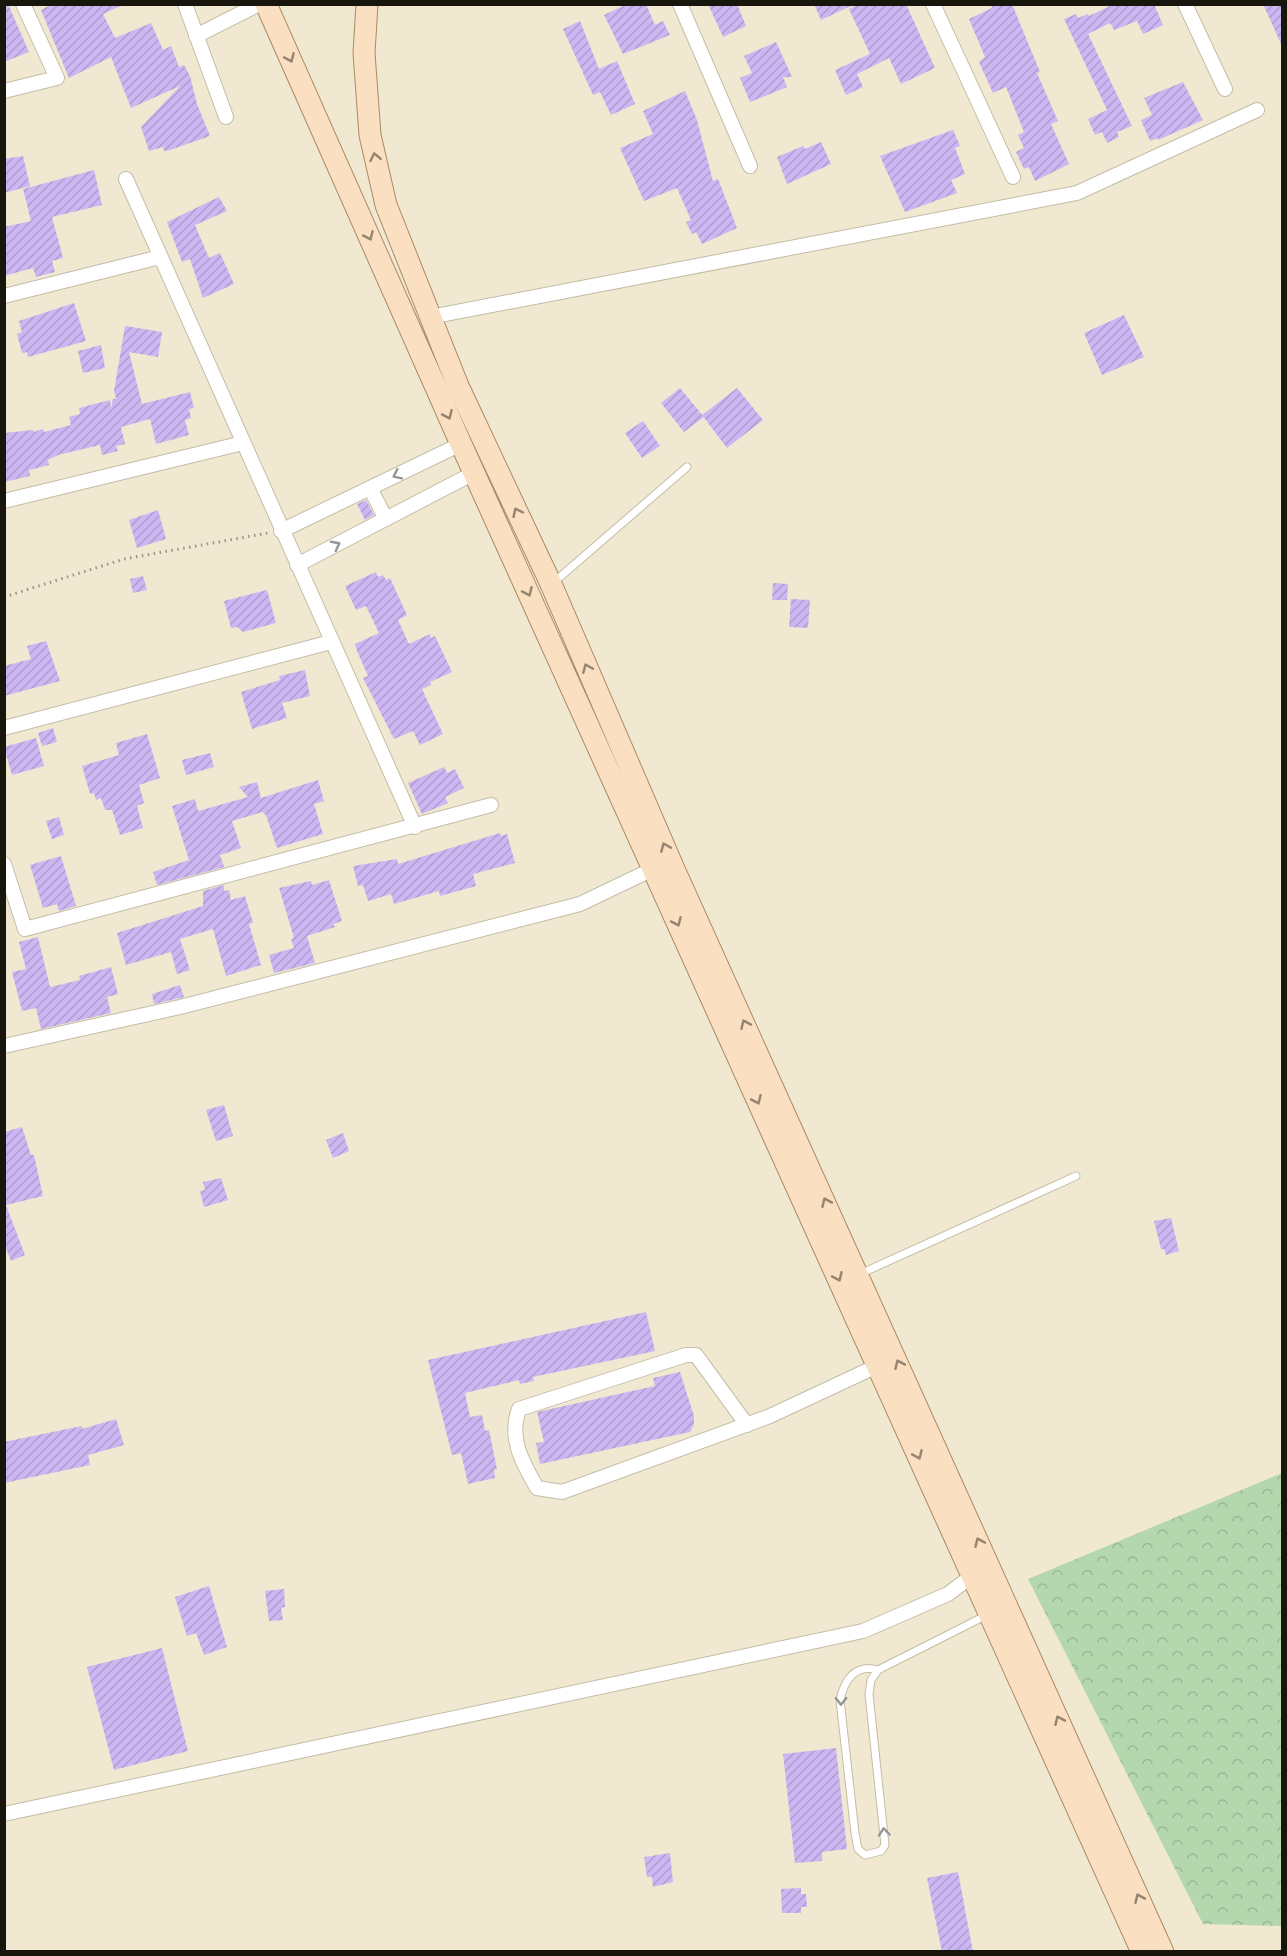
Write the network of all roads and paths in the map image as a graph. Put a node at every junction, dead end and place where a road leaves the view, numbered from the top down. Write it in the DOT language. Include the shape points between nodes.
graph roads {
  1 [pos="23,4"];
  2 [pos="185,4"];
  3 [pos="259,4"];
  4 [pos="266,4"];
  5 [pos="368,4"];
  6 [pos="680,4"];
  7 [pos="933,4"];
  8 [pos="1185,4"];
  9 [pos="196,36"];
  10 [pos="1225,89"];
  11 [pos="4,92"];
  12 [pos="1257,110"];
  13 [pos="226,117"];
  14 [pos="750,166"];
  15 [pos="1013,177"];
  16 [pos="126,179"];
  17 [pos="160,257"];
  18 [pos="4,296"];
  19 [pos="430,317"];
  20 [pos="243,443"];
  21 [pos="461,444"];
  22 [pos="687,467"];
  23 [pos="474,473"];
  24 [pos="370,488"];
  25 [pos="4,501"];
  26 [pos="386,519"];
  27 [pos="281,531"];
  28 [pos="297,565"];
  29 [pos="551,584"];
  30 [pos="4,597"];
  31 [pos="331,642"];
  32 [pos="4,728"];
  33 [pos="491,805"];
  34 [pos="415,828"];
  35 [pos="4,864"];
  36 [pos="653,869"];
  37 [pos="4,1046"];
  38 [pos="1076,1176"];
  39 [pos="859,1274"];
  40 [pos="877,1365"];
  41 [pos="747,1425"];
  42 [pos="972,1576"];
  43 [pos="989,1614"];
  44 [pos="878,1670"];
  45 [pos="4,1814"];
  46 [pos="1142,1952"];
  47 [pos="1163,1952"];
  1 -- 11 [label="street" via="57,78"];
  2 -- 9 [label="street"];
  3 -- 9 [label="street"];
  4 -- 21 [label="main road, one-way"];
  19 -- 5 [label="main road, one-way" via="386,205 370,135 364,53"];
  6 -- 14 [label="street"];
  7 -- 15 [label="street"];
  8 -- 10 [label="street"];
  9 -- 13 [label="street"];
  12 -- 19 [label="street" via="1077,193"];
  16 -- 17 [label="street"];
  17 -- 18 [label="street"];
  17 -- 20 [label="street"];
  29 -- 19 [label="main road, one-way"];
  20 -- 25 [label="street"];
  20 -- 27 [label="street"];
  21 -- 23 [label="main road"];
  21 -- 24 [label="street, one-way"];
  22 -- 29 [label="lane"];
  23 -- 26 [label="street"];
  23 -- 36 [label="main road, one-way"];
  24 -- 26 [label="street"];
  24 -- 27 [label="street"];
  28 -- 26 [label="street, one-way"];
  27 -- 28 [label="street"];
  27 -- 30 [label="path" via="124,559"];
  28 -- 31 [label="street"];
  39 -- 29 [label="main road, one-way" via="674,869"];
  31 -- 32 [label="street"];
  31 -- 34 [label="street"];
  33 -- 34 [label="street"];
  34 -- 35 [label="street" via="25,929"];
  36 -- 37 [label="street" via="580,904 180,1007"];
  36 -- 40 [label="main road, one-way"];
  38 -- 39 [label="lane"];
  47 -- 39 [label="main road, one-way"];
  40 -- 41 [label="street"];
  40 -- 42 [label="main road, one-way"];
  41 -- 41 [label="street" via="562,1492 537,1488 518,1454 514,1423 519,1409 696,1355"];
  42 -- 43 [label="main road"];
  42 -- 45 [label="street" via="948,1594 863,1632"];
  43 -- 44 [label="lane"];
  43 -- 46 [label="main road"];
  44 -- 44 [label="lane, one-way" via="863,1669 850,1674 840,1700 858,1849 865,1856 881,1851 885,1845 869,1694"];
}
